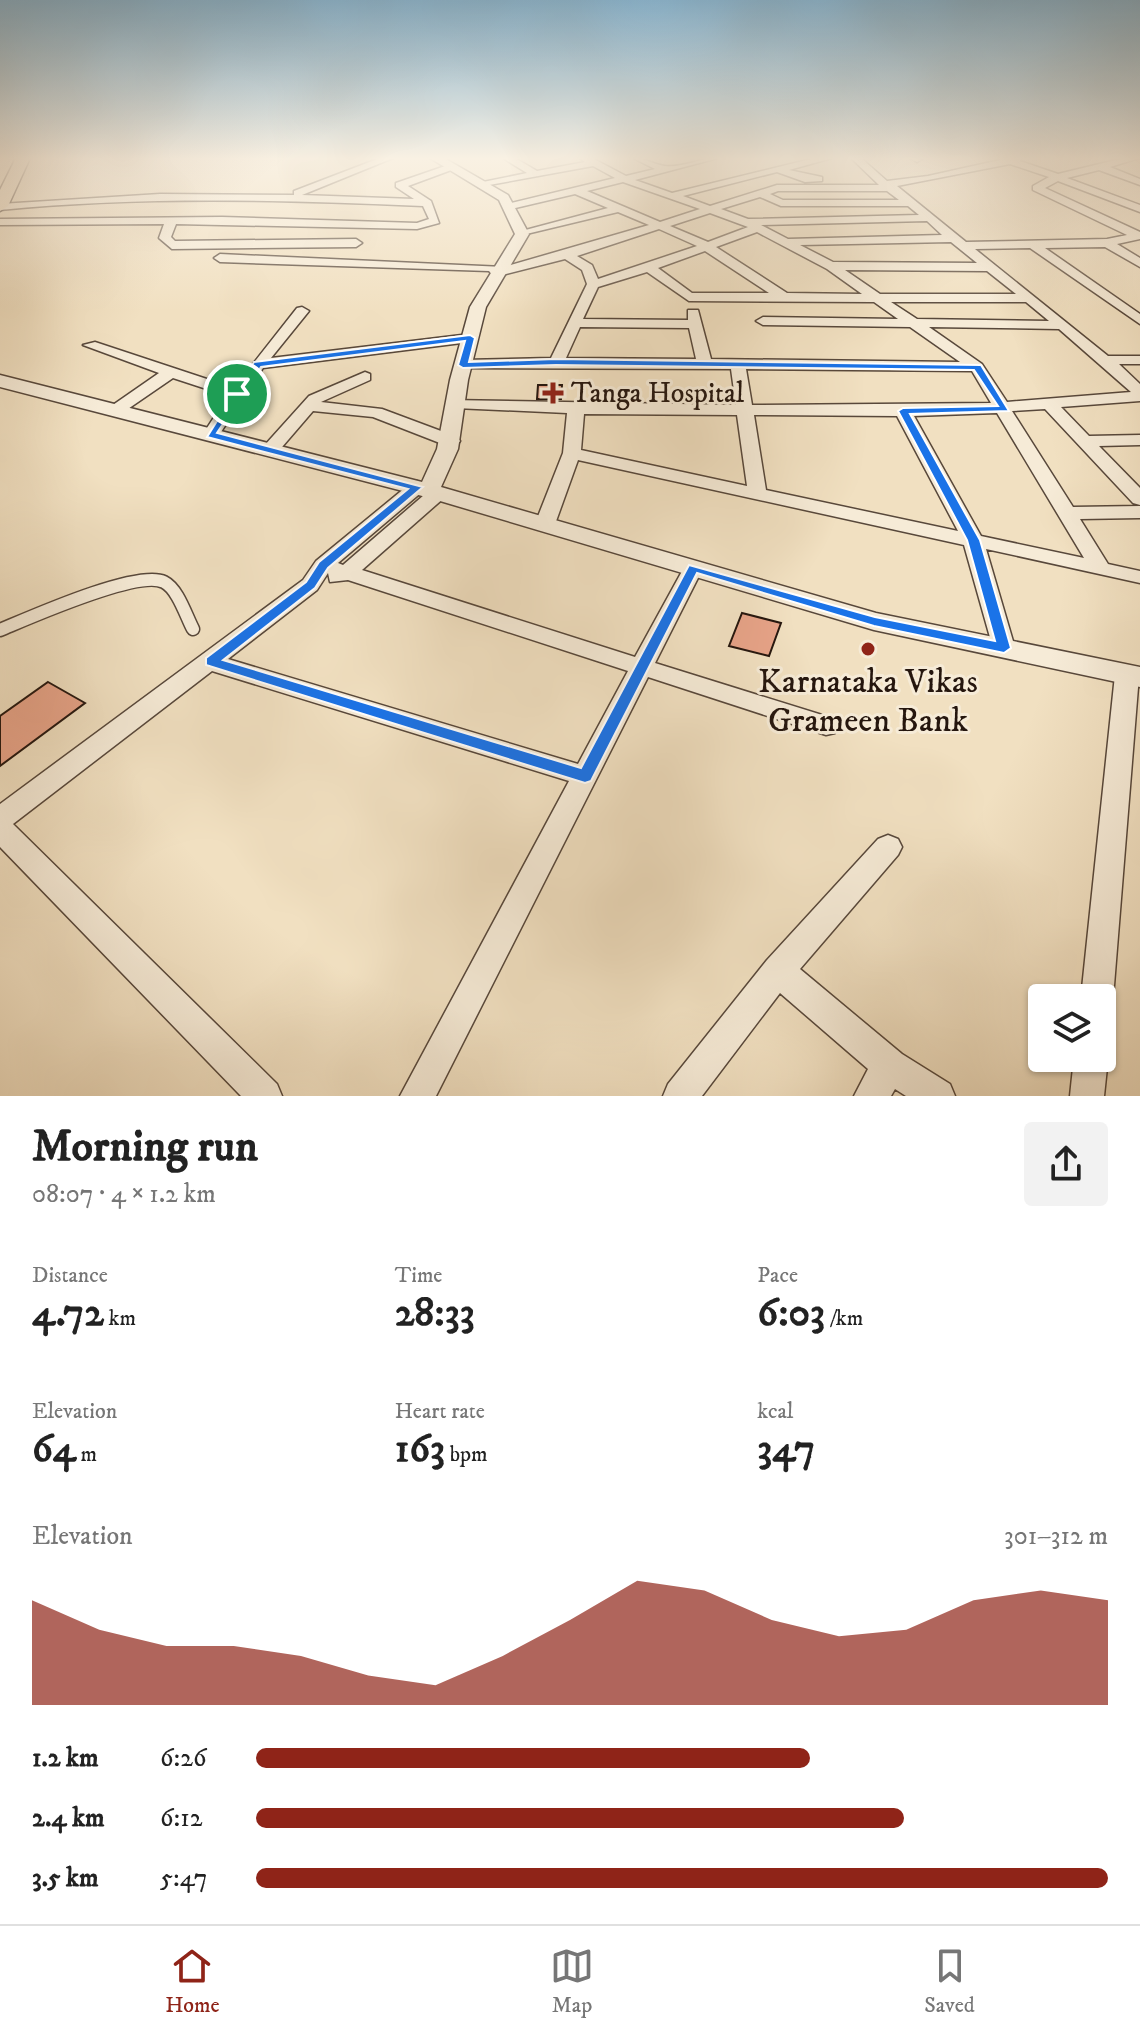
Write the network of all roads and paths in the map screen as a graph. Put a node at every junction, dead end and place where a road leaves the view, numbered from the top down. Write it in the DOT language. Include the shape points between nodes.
graph roads {
  1 [pos="233,209"];
  2 [pos="430,209"];
  3 [pos="512,209"];
  4 [pos="617,209"];
  5 [pos="705,209"];
  6 [pos="716,209"];
  7 [pos="790,209"];
  8 [pos="919,209"];
  9 [pos="1083,209"];
  10 [pos="930,218"];
  11 [pos="804,219"];
  12 [pos="222,220"];
  13 [pos="171,221"];
  14 [pos="0,222"];
  15 [pos="657,225"];
  16 [pos="752,225"];
  17 [pos="522,234"];
  18 [pos="1139,235"];
  19 [pos="843,240"];
  20 [pos="789,242"];
  21 [pos="958,242"];
  22 [pos="356,243"];
  23 [pos="1030,243"];
  24 [pos="1107,243"];
  25 [pos="705,245"];
  26 [pos="567,255"];
  27 [pos="220,258"];
  28 [pos="1140,263"];
  29 [pos="831,266"];
  30 [pos="649,267"];
  31 [pos="990,267"];
  32 [pos="496,270"];
  33 [pos="593,284"];
  34 [pos="782,296"];
  35 [pos="689,297"];
  36 [pos="872,297"];
  37 [pos="1030,298"];
  38 [pos="302,311"];
  39 [pos="1140,320"];
  40 [pos="763,321"];
  41 [pos="908,322"];
  42 [pos="574,323"];
  43 [pos="695,324"];
  44 [pos="1065,325"];
  45 [pos="470,338"];
  46 [pos="90,345"];
  47 [pos="1105,360"];
  48 [pos="1140,360"];
  49 [pos="556,362"];
  50 [pos="258,364"];
  51 [pos="463,365"];
  52 [pos="705,365"];
  53 [pos="738,366"];
  54 [pos="977,367"];
  55 [pos="169,373"];
  56 [pos="365,377"];
  57 [pos="0,381"];
  58 [pos="237,394"];
  59 [pos="1140,394"];
  60 [pos="455,403"];
  61 [pos="1049,404"];
  62 [pos="307,406"];
  63 [pos="576,409"];
  64 [pos="1005,409"];
  65 [pos="116,410"];
  66 [pos="743,410"];
  67 [pos="903,411"];
  68 [pos="211,434"];
  69 [pos="1140,440"];
  70 [pos="451,441"];
  71 [pos="1086,441"];
  72 [pos="270,450"];
  73 [pos="572,453"];
  74 [pos="1132,478"];
  75 [pos="427,490"];
  76 [pos="757,493"];
  77 [pos="1140,499"];
  78 [pos="1140,512"];
  79 [pos="1068,513"];
  80 [pos="545,524"];
  81 [pos="973,540"];
  82 [pos="693,568"];
  83 [pos="1101,569"];
  84 [pos="326,575"];
  85 [pos="1140,577"];
  86 [pos="193,629"];
  87 [pos="0,630"];
  88 [pos="1004,648"];
  89 [pos="211,662"];
  90 [pos="641,669"];
  91 [pos="1134,676"];
  92 [pos="826,726"];
  93 [pos="585,776"];
  94 [pos="0,819"];
  95 [pos="0,829"];
  96 [pos="888,847"];
  97 [pos="778,971"];
  98 [pos="1099,984"];
  99 [pos="890,1066"];
  100 [pos="1090,1072"];
  101 [pos="265,1096"];
  102 [pos="417,1096"];
  103 [pos="680,1096"];
  104 [pos="871,1096"];
  105 [pos="938,1096"];
  106 [pos="1087,1096"];
  1 -- 12 [label="street"];
  2 -- 12 [label="street" via="435,221 417,226"];
  3 -- 17 [label="street"];
  4 -- 15 [label="street"];
  4 -- 17 [label="street"];
  5 -- 15 [label="street"];
  6 -- 16 [label="street"];
  7 -- 11 [label="street"];
  8 -- 10 [label="street"];
  9 -- 18 [label="street"];
  10 -- 11 [label="street"];
  10 -- 21 [label="street"];
  11 -- 16 [label="street"];
  11 -- 19 [label="street"];
  12 -- 13 [label="street"];
  13 -- 14 [label="street"];
  13 -- 22 [label="street" via="165,238 172,245"];
  15 -- 25 [label="street"];
  15 -- 26 [label="street"];
  16 -- 20 [label="street"];
  16 -- 25 [label="street"];
  17 -- 32 [label="street" via="515,251"];
  18 -- 24 [label="street"];
  19 -- 20 [label="street"];
  19 -- 21 [label="street"];
  20 -- 29 [label="street"];
  21 -- 23 [label="street"];
  21 -- 31 [label="street"];
  23 -- 24 [label="street"];
  23 -- 39 [label="street"];
  24 -- 28 [label="street"];
  25 -- 30 [label="street"];
  25 -- 34 [label="street"];
  26 -- 32 [label="street"];
  26 -- 33 [label="street" via="588,268"];
  27 -- 32 [label="street"];
  29 -- 31 [label="street"];
  29 -- 36 [label="street"];
  30 -- 33 [label="street"];
  30 -- 35 [label="street"];
  31 -- 37 [label="street"];
  32 -- 45 [label="street"];
  33 -- 42 [label="street"];
  34 -- 35 [label="street"];
  34 -- 36 [label="street"];
  35 -- 43 [label="street"];
  36 -- 37 [label="street"];
  36 -- 41 [label="street"];
  37 -- 44 [label="street"];
  38 -- 50 [label="street"];
  40 -- 41 [label="street"];
  41 -- 44 [label="street"];
  41 -- 54 [label="street"];
  42 -- 43 [label="street"];
  42 -- 49 [label="street"];
  43 -- 52 [label="street"];
  44 -- 47 [label="street"];
  45 -- 50 [label="street"];
  45 -- 51 [label="street"];
  46 -- 55 [label="street"];
  47 -- 48 [label="street"];
  47 -- 59 [label="street"];
  49 -- 51 [label="street"];
  49 -- 52 [label="street"];
  50 -- 58 [label="street"];
  51 -- 60 [label="street"];
  52 -- 53 [label="street"];
  53 -- 54 [label="street"];
  53 -- 66 [label="street"];
  54 -- 64 [label="street"];
  55 -- 58 [label="street"];
  55 -- 65 [label="street"];
  56 -- 62 [label="street" via="330,390"];
  57 -- 65 [label="street"];
  58 -- 68 [label="street"];
  59 -- 61 [label="street"];
  60 -- 63 [label="street"];
  60 -- 70 [label="street"];
  61 -- 64 [label="street"];
  61 -- 71 [label="street"];
  62 -- 70 [label="street" via="376,412"];
  62 -- 72 [label="street"];
  63 -- 66 [label="street"];
  63 -- 73 [label="street"];
  64 -- 67 [label="street"];
  64 -- 79 [label="street"];
  65 -- 68 [label="street"];
  66 -- 67 [label="street"];
  66 -- 76 [label="street"];
  67 -- 81 [label="street"];
  68 -- 72 [label="street"];
  69 -- 71 [label="street"];
  70 -- 75 [label="street" via="439,475"];
  71 -- 74 [label="street"];
  72 -- 75 [label="street"];
  73 -- 76 [label="street"];
  73 -- 80 [label="street"];
  74 -- 77 [label="street"];
  75 -- 80 [label="street"];
  75 -- 84 [label="street"];
  76 -- 81 [label="street"];
  78 -- 79 [label="street"];
  79 -- 83 [label="street"];
  80 -- 82 [label="street"];
  81 -- 83 [label="street"];
  81 -- 88 [label="street"];
  82 -- 88 [label="street" via="874,621"];
  82 -- 90 [label="street"];
  83 -- 85 [label="street"];
  84 -- 89 [label="street"];
  84 -- 90 [label="street"];
  86 -- 87 [label="lane" via="166,583 158,579 118,586"];
  88 -- 91 [label="street"];
  89 -- 93 [label="street"];
  89 -- 94 [label="street"];
  90 -- 92 [label="street"];
  90 -- 93 [label="street"];
  91 -- 98 [label="street"];
  93 -- 102 [label="street"];
  95 -- 101 [label="street"];
  96 -- 97 [label="street"];
  97 -- 99 [label="street"];
  97 -- 103 [label="street"];
  99 -- 104 [label="street"];
  99 -- 105 [label="street"];
  100 -- 106 [label="street"];
}
